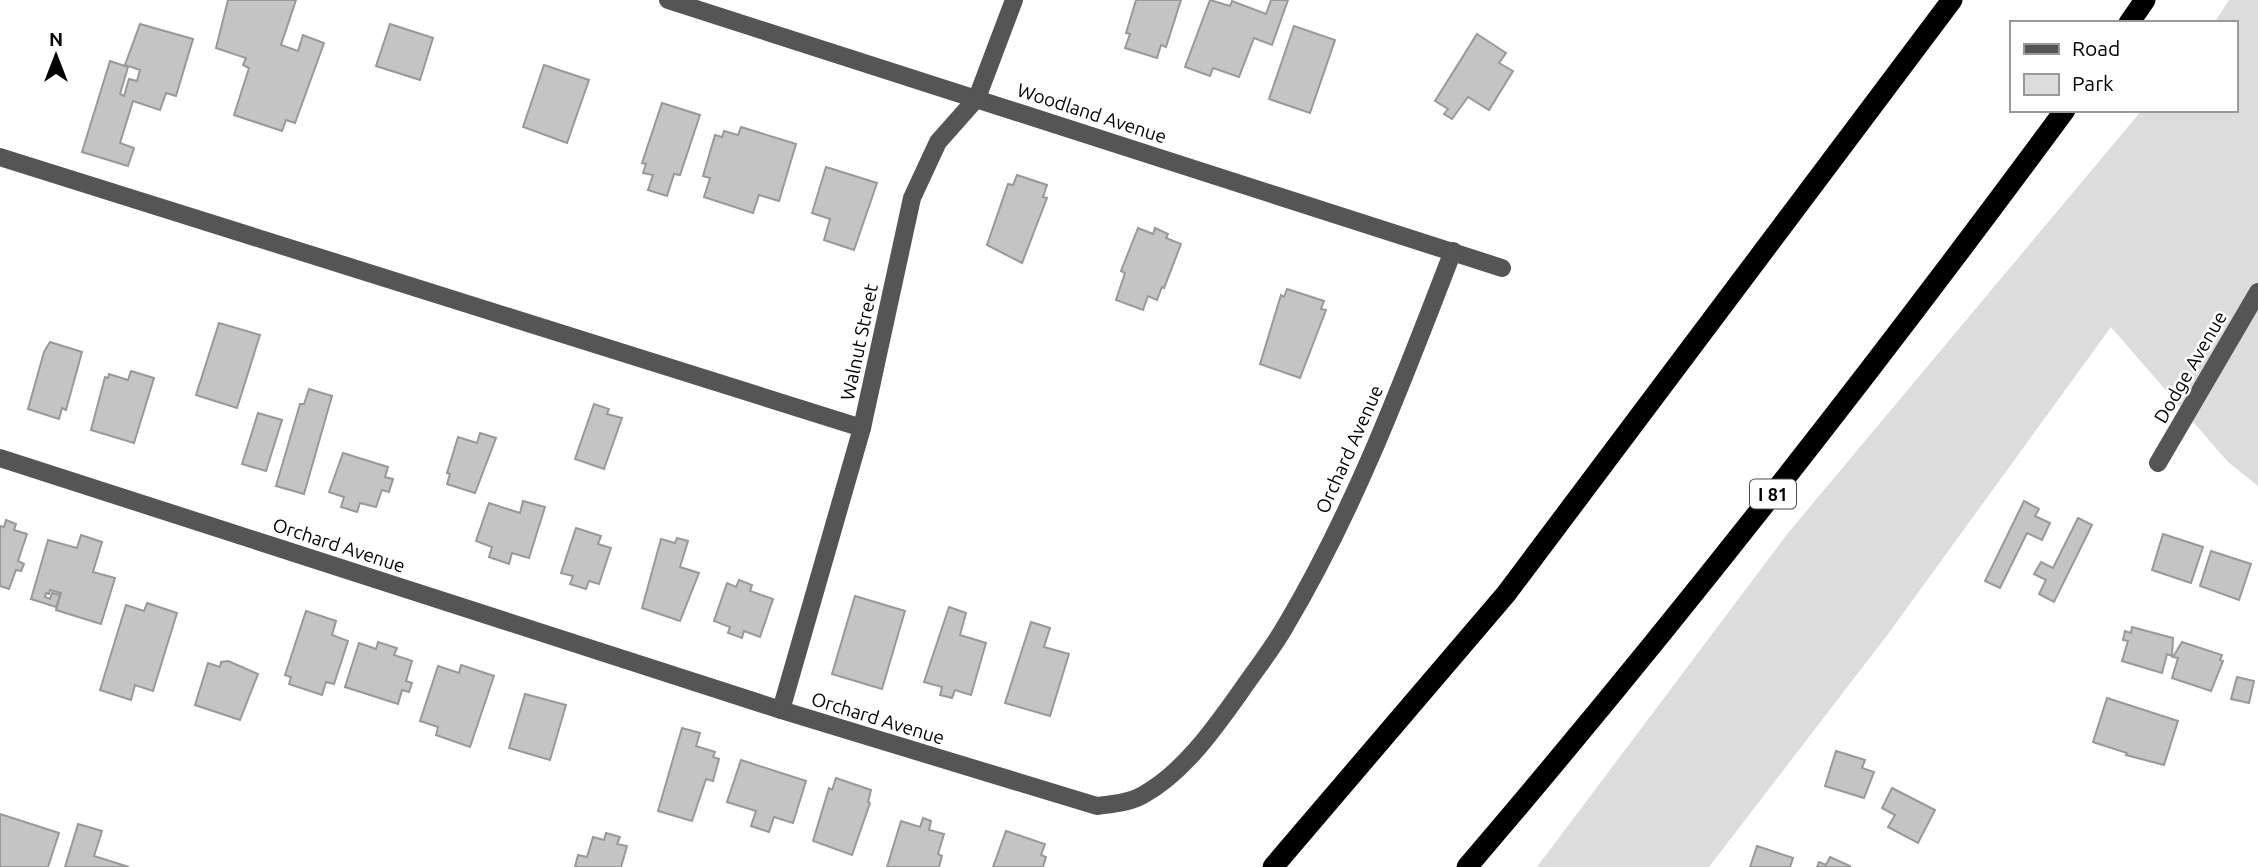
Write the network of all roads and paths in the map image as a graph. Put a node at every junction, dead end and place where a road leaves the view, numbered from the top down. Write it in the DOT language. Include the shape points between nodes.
graph roads {
  1 [pos="668,0"];
  2 [pos="1014,0"];
  3 [pos="1952,0"];
  4 [pos="2145,0"];
  5 [pos="2130,21"];
  6 [pos="977,98"];
  7 [pos="2065,112"];
  8 [pos="0,157"];
  9 [pos="1453,251"];
  10 [pos="1502,268"];
  11 [pos="2258,292"];
  12 [pos="862,428"];
  13 [pos="0,458"];
  14 [pos="2158,463"];
  15 [pos="781,710"];
  16 [pos="1273,867"];
  17 [pos="1467,867"];
  1 -- 6 [label="street, Woodland Avenue"];
  2 -- 6 [label="street, Walnut Street"];
  3 -- 16 [label="highway" via="1506,594"];
  4 -- 5 [label="highway"];
  6 -- 9 [label="street, Woodland Avenue"];
  6 -- 12 [label="street, Walnut Street" via="938,142 912,198"];
  7 -- 17 [label="highway, I 81" via="1723,558"];
  8 -- 12 [label="street"];
  9 -- 10 [label="street, Woodland Avenue"];
  9 -- 15 [label="street, Orchard Avenue" via="1342,518 1286,626 1219,721 1187,758 1142,796 1097,806"];
  11 -- 14 [label="street, Dodge Avenue"];
  12 -- 15 [label="street, Walnut Street"];
  13 -- 15 [label="street, Orchard Avenue"];
}
